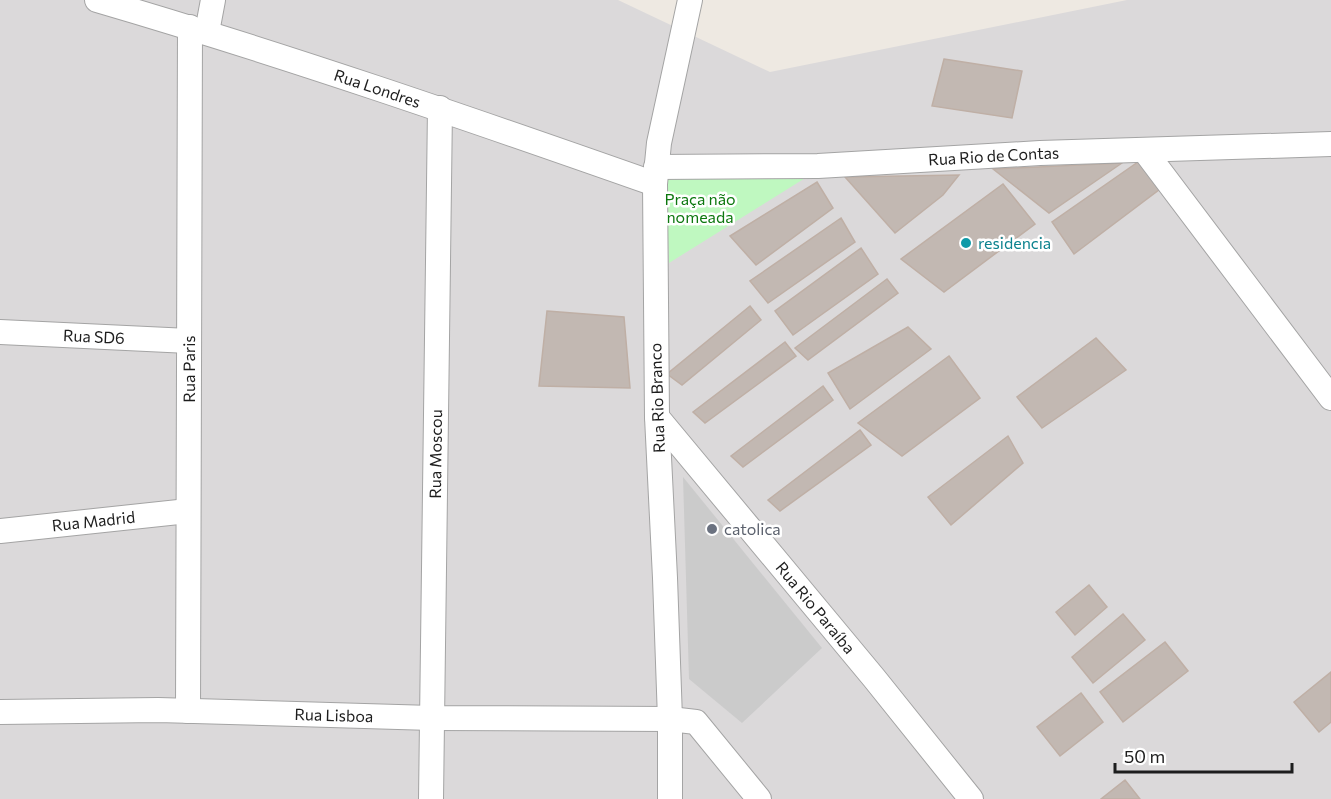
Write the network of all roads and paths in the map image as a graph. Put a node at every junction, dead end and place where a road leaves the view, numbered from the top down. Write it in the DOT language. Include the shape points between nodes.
graph roads {
  1 [pos="97,0"];
  2 [pos="213,0"];
  3 [pos="690,0"];
  4 [pos="199,30"];
  5 [pos="440,108"];
  6 [pos="1331,144"];
  7 [pos="1144,150"];
  8 [pos="655,176"];
  9 [pos="0,332"];
  10 [pos="189,341"];
  11 [pos="1331,398"];
  12 [pos="657,417"];
  13 [pos="188,511"];
  14 [pos="0,531"];
  15 [pos="188,711"];
  16 [pos="0,712"];
  17 [pos="432,718"];
  18 [pos="670,719"];
  19 [pos="431,799"];
  20 [pos="670,799"];
  21 [pos="759,799"];
  22 [pos="971,799"];
  1 -- 4 [label="street, Rua Londres"];
  2 -- 4 [label="street, Rua Paris"];
  3 -- 8 [label="street, Rua Rio Branco"];
  4 -- 5 [label="street, Rua Londres"];
  4 -- 10 [label="street, Rua Paris"];
  5 -- 8 [label="street, Rua Londres"];
  5 -- 17 [label="street, Rua Moscou"];
  6 -- 7 [label="street, Rua Rio de Contas"];
  7 -- 8 [label="street, Rua Rio de Contas"];
  7 -- 11 [label="street"];
  8 -- 12 [label="street, Rua Rio Branco"];
  9 -- 10 [label="street, Rua SD6"];
  10 -- 13 [label="street, Rua Paris"];
  12 -- 18 [label="street, Rua Rio Branco"];
  12 -- 22 [label="street, Rua Rio Paraíba"];
  13 -- 14 [label="street, Rua Madrid"];
  13 -- 15 [label="street, Rua Paris"];
  15 -- 16 [label="street, Rua Lisboa"];
  15 -- 17 [label="street, Rua Lisboa"];
  17 -- 18 [label="street, Rua Lisboa"];
  17 -- 19 [label="street, Rua Moscou"];
  18 -- 20 [label="street, Rua Rio Branco"];
  18 -- 21 [label="street, Rua Lisboa" via="696,722"];
}
